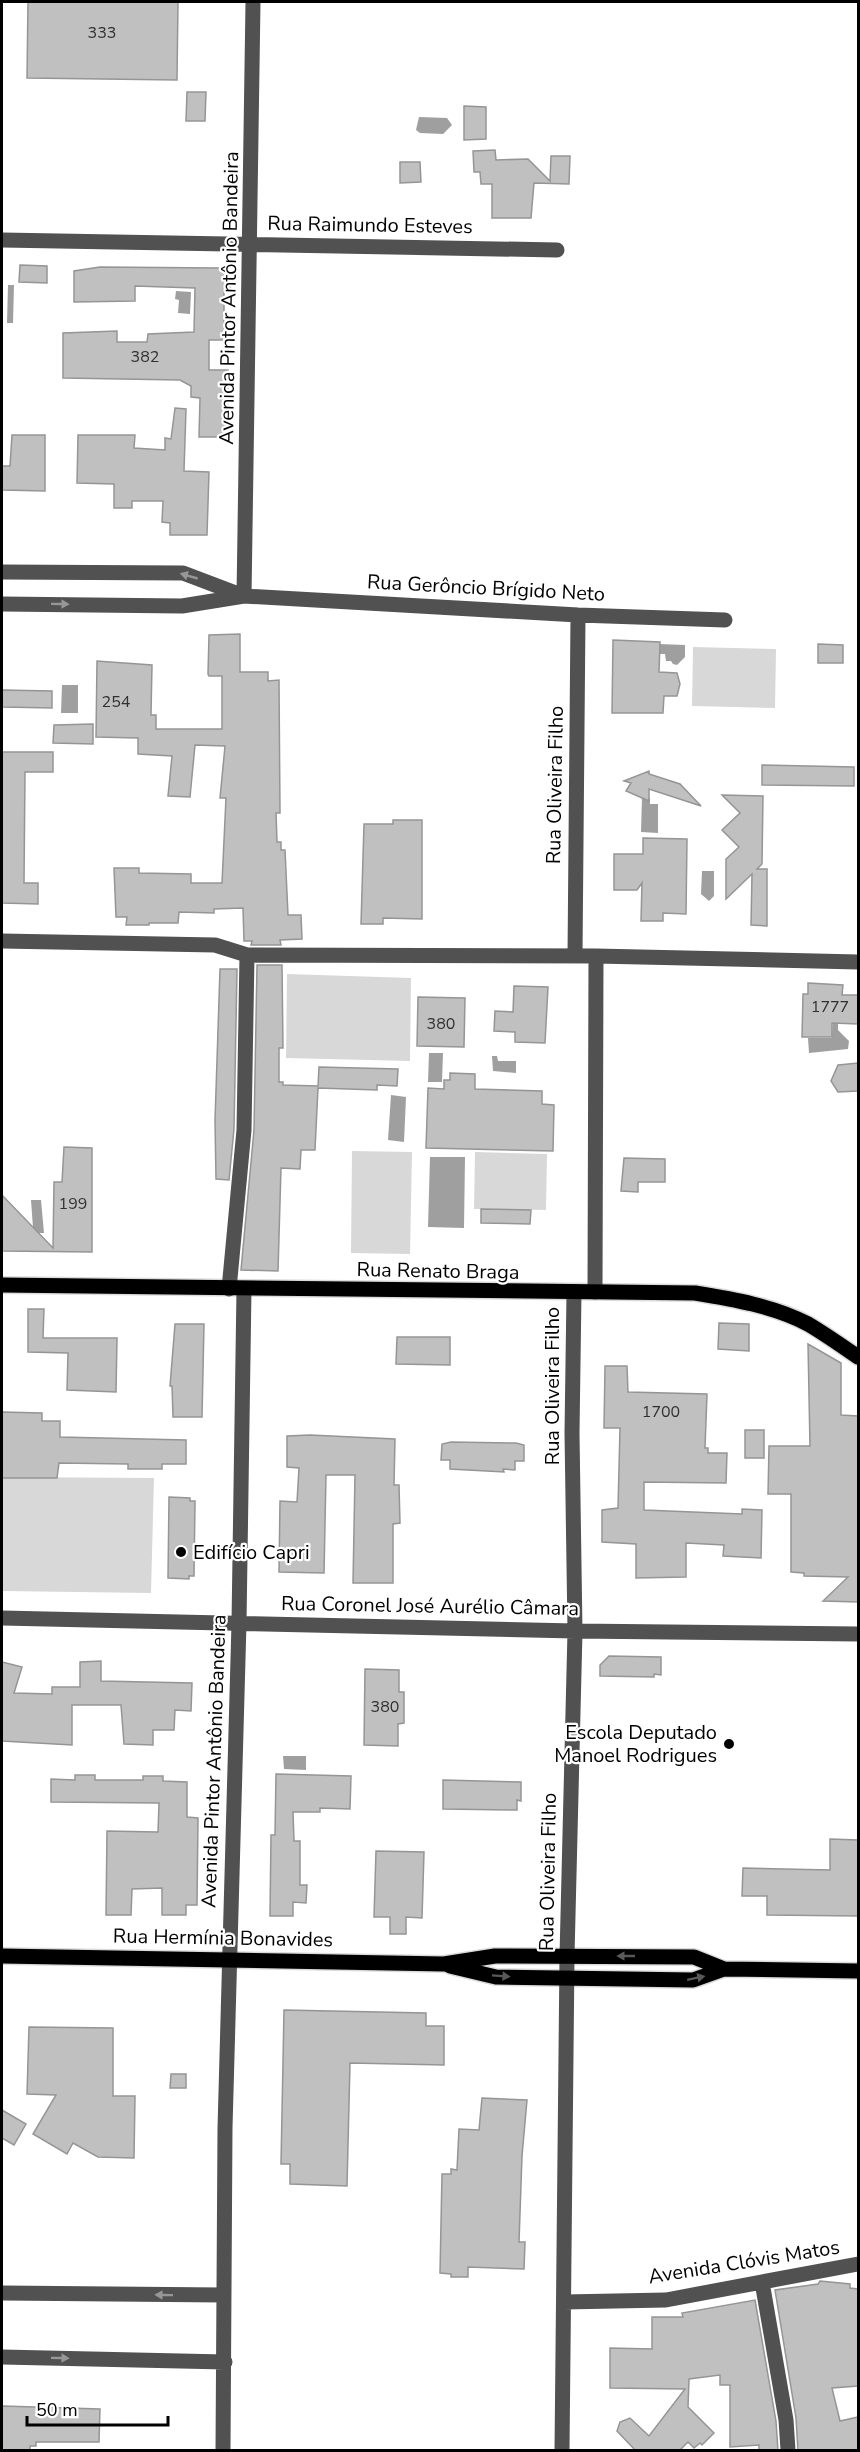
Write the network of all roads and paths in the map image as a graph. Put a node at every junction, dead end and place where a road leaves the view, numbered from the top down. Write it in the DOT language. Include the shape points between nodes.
graph roads {
  1 [pos="253,2"];
  2 [pos="2,240"];
  3 [pos="251,244"];
  4 [pos="557,250"];
  5 [pos="2,573"];
  6 [pos="244,596"];
  7 [pos="2,604"];
  8 [pos="578,615"];
  9 [pos="725,620"];
  10 [pos="2,941"];
  11 [pos="247,955"];
  12 [pos="575,956"];
  13 [pos="596,956"];
  14 [pos="858,962"];
  15 [pos="2,1285"];
  16 [pos="236,1289"];
  17 [pos="595,1292"];
  18 [pos="574,1293"];
  19 [pos="858,1357"];
  20 [pos="2,1618"];
  21 [pos="239,1623"];
  22 [pos="575,1631"];
  23 [pos="858,1634"];
  24 [pos="2,1956"];
  25 [pos="567,1956"];
  26 [pos="229,1959"];
  27 [pos="444,1964"];
  28 [pos="724,1969"];
  29 [pos="858,1971"];
  30 [pos="567,1978"];
  31 [pos="858,2264"];
  32 [pos="762,2282"];
  33 [pos="2,2293"];
  34 [pos="223,2295"];
  35 [pos="564,2302"];
  36 [pos="2,2357"];
  37 [pos="225,2362"];
  38 [pos="223,2451"];
  39 [pos="562,2451"];
  40 [pos="788,2451"];
  1 -- 3 [label="street, Avenida Pintor Antônio Bandeira"];
  2 -- 3 [label="street, Rua Raimundo Esteves"];
  3 -- 4 [label="street, Rua Raimundo Esteves"];
  3 -- 6 [label="street, Avenida Pintor Antônio Bandeira"];
  6 -- 5 [label="street, Rua Gerôncio Brígido Neto, one-way" via="183,573"];
  7 -- 6 [label="street, Rua Gerôncio Brígido Neto, one-way" via="182,606"];
  6 -- 8 [label="street, Rua Gerôncio Brígido Neto"];
  8 -- 9 [label="street, Rua Gerôncio Brígido Neto"];
  8 -- 12 [label="street, Rua Oliveira Filho"];
  10 -- 11 [label="street" via="215,945"];
  11 -- 12 [label="street"];
  11 -- 16 [label="street, Avenida Pintor Antônio Bandeira"];
  12 -- 13 [label="street"];
  13 -- 14 [label="street"];
  13 -- 17 [label="street"];
  15 -- 16 [label="main road, Rua Renato Braga"];
  16 -- 18 [label="main road, Rua Renato Braga"];
  16 -- 21 [label="street, Avenida Pintor Antônio Bandeira"];
  17 -- 18 [label="main road, Rua Renato Braga"];
  17 -- 19 [label="main road, Rua Renato Braga" via="723,1297 806,1323"];
  18 -- 22 [label="street, Rua Oliveira Filho"];
  20 -- 21 [label="street, Rua Coronel José Aurélio Câmara"];
  21 -- 22 [label="street, Rua Coronel José Aurélio Câmara"];
  21 -- 26 [label="street, Avenida Pintor Antônio Bandeira"];
  22 -- 23 [label="street, Rua Coronel José Aurélio Câmara"];
  22 -- 25 [label="street, Rua Oliveira Filho"];
  24 -- 26 [label="main road, Rua Hermínia Bonavides"];
  25 -- 27 [label="main road, Rua Hermínia Bonavides" via="495,1956"];
  28 -- 25 [label="main road, Rua Hermínia Bonavides, one-way" via="694,1957"];
  25 -- 30 [label="street, Rua Oliveira Filho"];
  26 -- 27 [label="main road, Rua Hermínia Bonavides"];
  26 -- 34 [label="street, Avenida Pintor Antônio Bandeira"];
  27 -- 30 [label="main road, Rua Hermínia Bonavides, one-way" via="495,1977"];
  28 -- 29 [label="main road, Rua Hermínia Bonavides"];
  30 -- 28 [label="main road, Rua Hermínia Bonavides, one-way" via="693,1980"];
  30 -- 35 [label="street, Rua Oliveira Filho"];
  31 -- 32 [label="street, Avenida Clóvis Matos"];
  32 -- 35 [label="street, Avenida Clóvis Matos" via="666,2300"];
  32 -- 40 [label="street"];
  34 -- 33 [label="street, one-way"];
  34 -- 37 [label="street, Avenida Pintor Antônio Bandeira"];
  35 -- 39 [label="street, Rua Oliveira Filho"];
  36 -- 37 [label="street, one-way"];
  37 -- 38 [label="street, Avenida Pintor Antônio Bandeira"];
}
